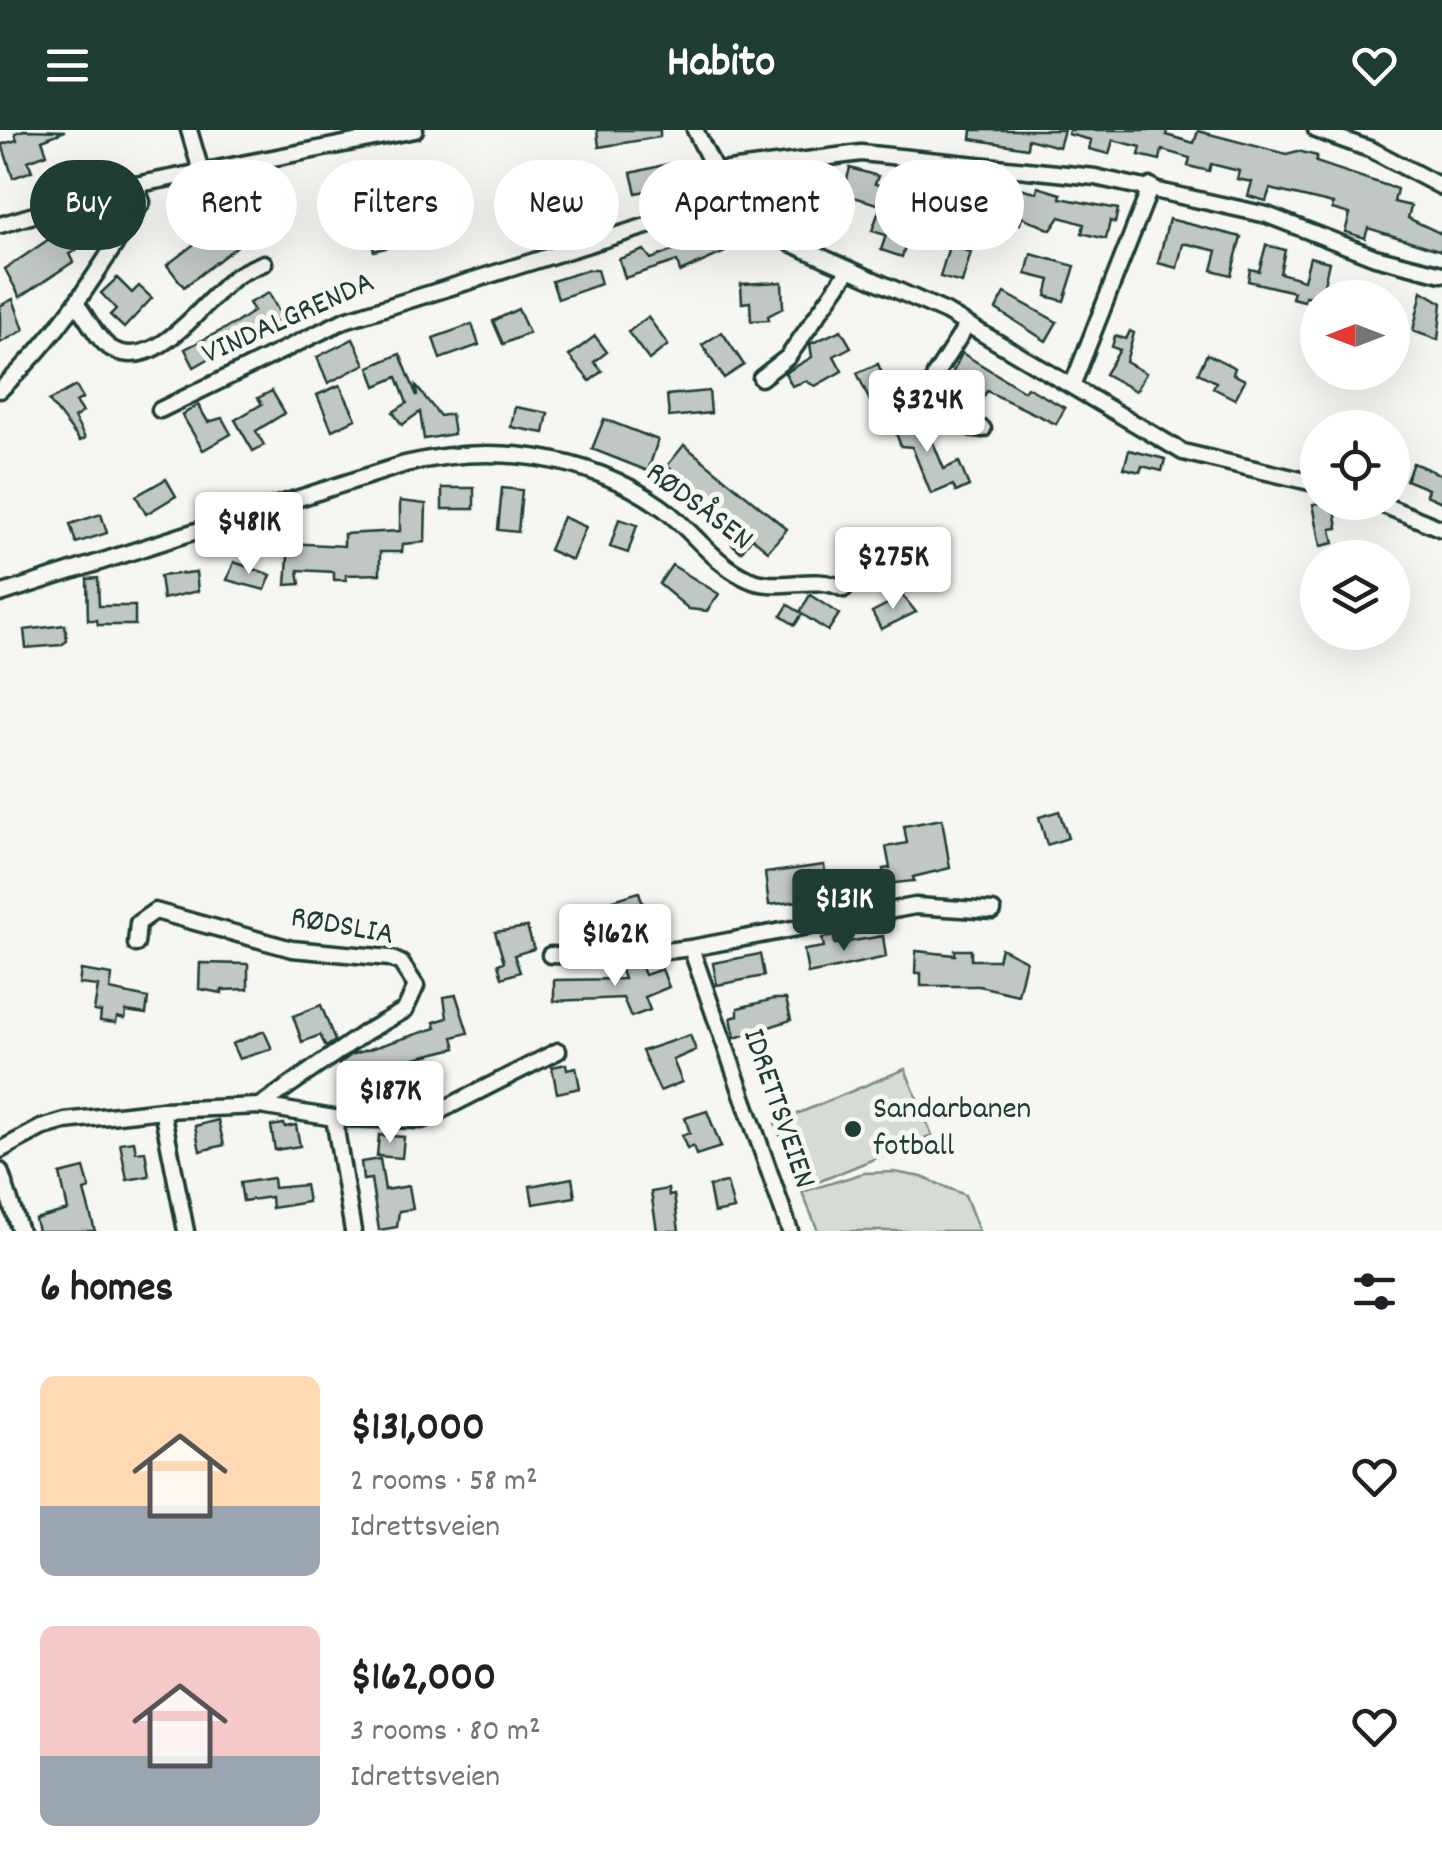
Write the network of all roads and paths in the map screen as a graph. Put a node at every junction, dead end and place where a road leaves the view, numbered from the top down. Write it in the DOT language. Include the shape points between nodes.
graph roads {
  1 [pos="189,130"];
  2 [pos="415,130"];
  3 [pos="695,130"];
  4 [pos="1316,130"];
  5 [pos="198,160"];
  6 [pos="254,160"];
  7 [pos="708,160"];
  8 [pos="806,160"];
  9 [pos="1151,186"];
  10 [pos="1442,187"];
  11 [pos="30,215"];
  12 [pos="0,224"];
  13 [pos="639,228"];
  14 [pos="112,250"];
  15 [pos="805,250"];
  16 [pos="264,263"];
  17 [pos="848,271"];
  18 [pos="1442,274"];
  19 [pos="78,306"];
  20 [pos="967,325"];
  21 [pos="761,378"];
  22 [pos="1072,386"];
  23 [pos="0,390"];
  24 [pos="160,410"];
  25 [pos="983,428"];
  26 [pos="1300,480"];
  27 [pos="1410,516"];
  28 [pos="1442,529"];
  29 [pos="844,589"];
  30 [pos="0,594"];
  31 [pos="993,911"];
  32 [pos="136,944"];
  33 [pos="691,948"];
  34 [pos="550,955"];
  35 [pos="558,1051"];
  36 [pos="260,1106"];
  37 [pos="162,1110"];
  38 [pos="334,1118"];
  39 [pos="0,1150"];
  40 [pos="0,1171"];
  41 [pos="20,1231"];
  42 [pos="186,1231"];
  43 [pos="353,1231"];
  44 [pos="790,1231"];
  1 -- 5 [label="street"];
  2 -- 6 [label="street"];
  3 -- 7 [label="street"];
  4 -- 10 [label="street"];
  8 -- 9 [label="street" via="861,153 1012,165"];
  9 -- 18 [label="street" via="1267,215"];
  9 -- 22 [label="street"];
  11 -- 12 [label="street"];
  13 -- 24 [label="street, VINDALGRENDA" via="344,320"];
  14 -- 19 [label="street"];
  15 -- 17 [label="street"];
  16 -- 19 [label="street" via="237,276 169,341 139,353 105,344"];
  17 -- 20 [label="street"];
  17 -- 21 [label="street" via="788,357"];
  19 -- 23 [label="street"];
  20 -- 22 [label="street"];
  20 -- 25 [label="street" via="930,390 948,420"];
  22 -- 26 [label="street" via="1184,452"];
  27 -- 28 [label="street"];
  29 -- 30 [label="street, RØDSÅSEN" via="819,580 752,582 661,506 608,475 474,452 404,464"];
  31 -- 33 [label="street" via="915,906"];
  32 -- 36 [label="street, RØDSLIA" via="138,923 155,911 303,951 390,958 408,972 416,986 405,1010"];
  33 -- 34 [label="street" via="615,957"];
  33 -- 44 [label="street, IDRETTSVEIEN"];
  35 -- 38 [label="street" via="422,1120"];
  36 -- 37 [label="street"];
  36 -- 38 [label="street"];
  37 -- 39 [label="street" via="64,1122"];
  37 -- 42 [label="street"];
  38 -- 43 [label="street"];
  40 -- 41 [label="street"];
}
